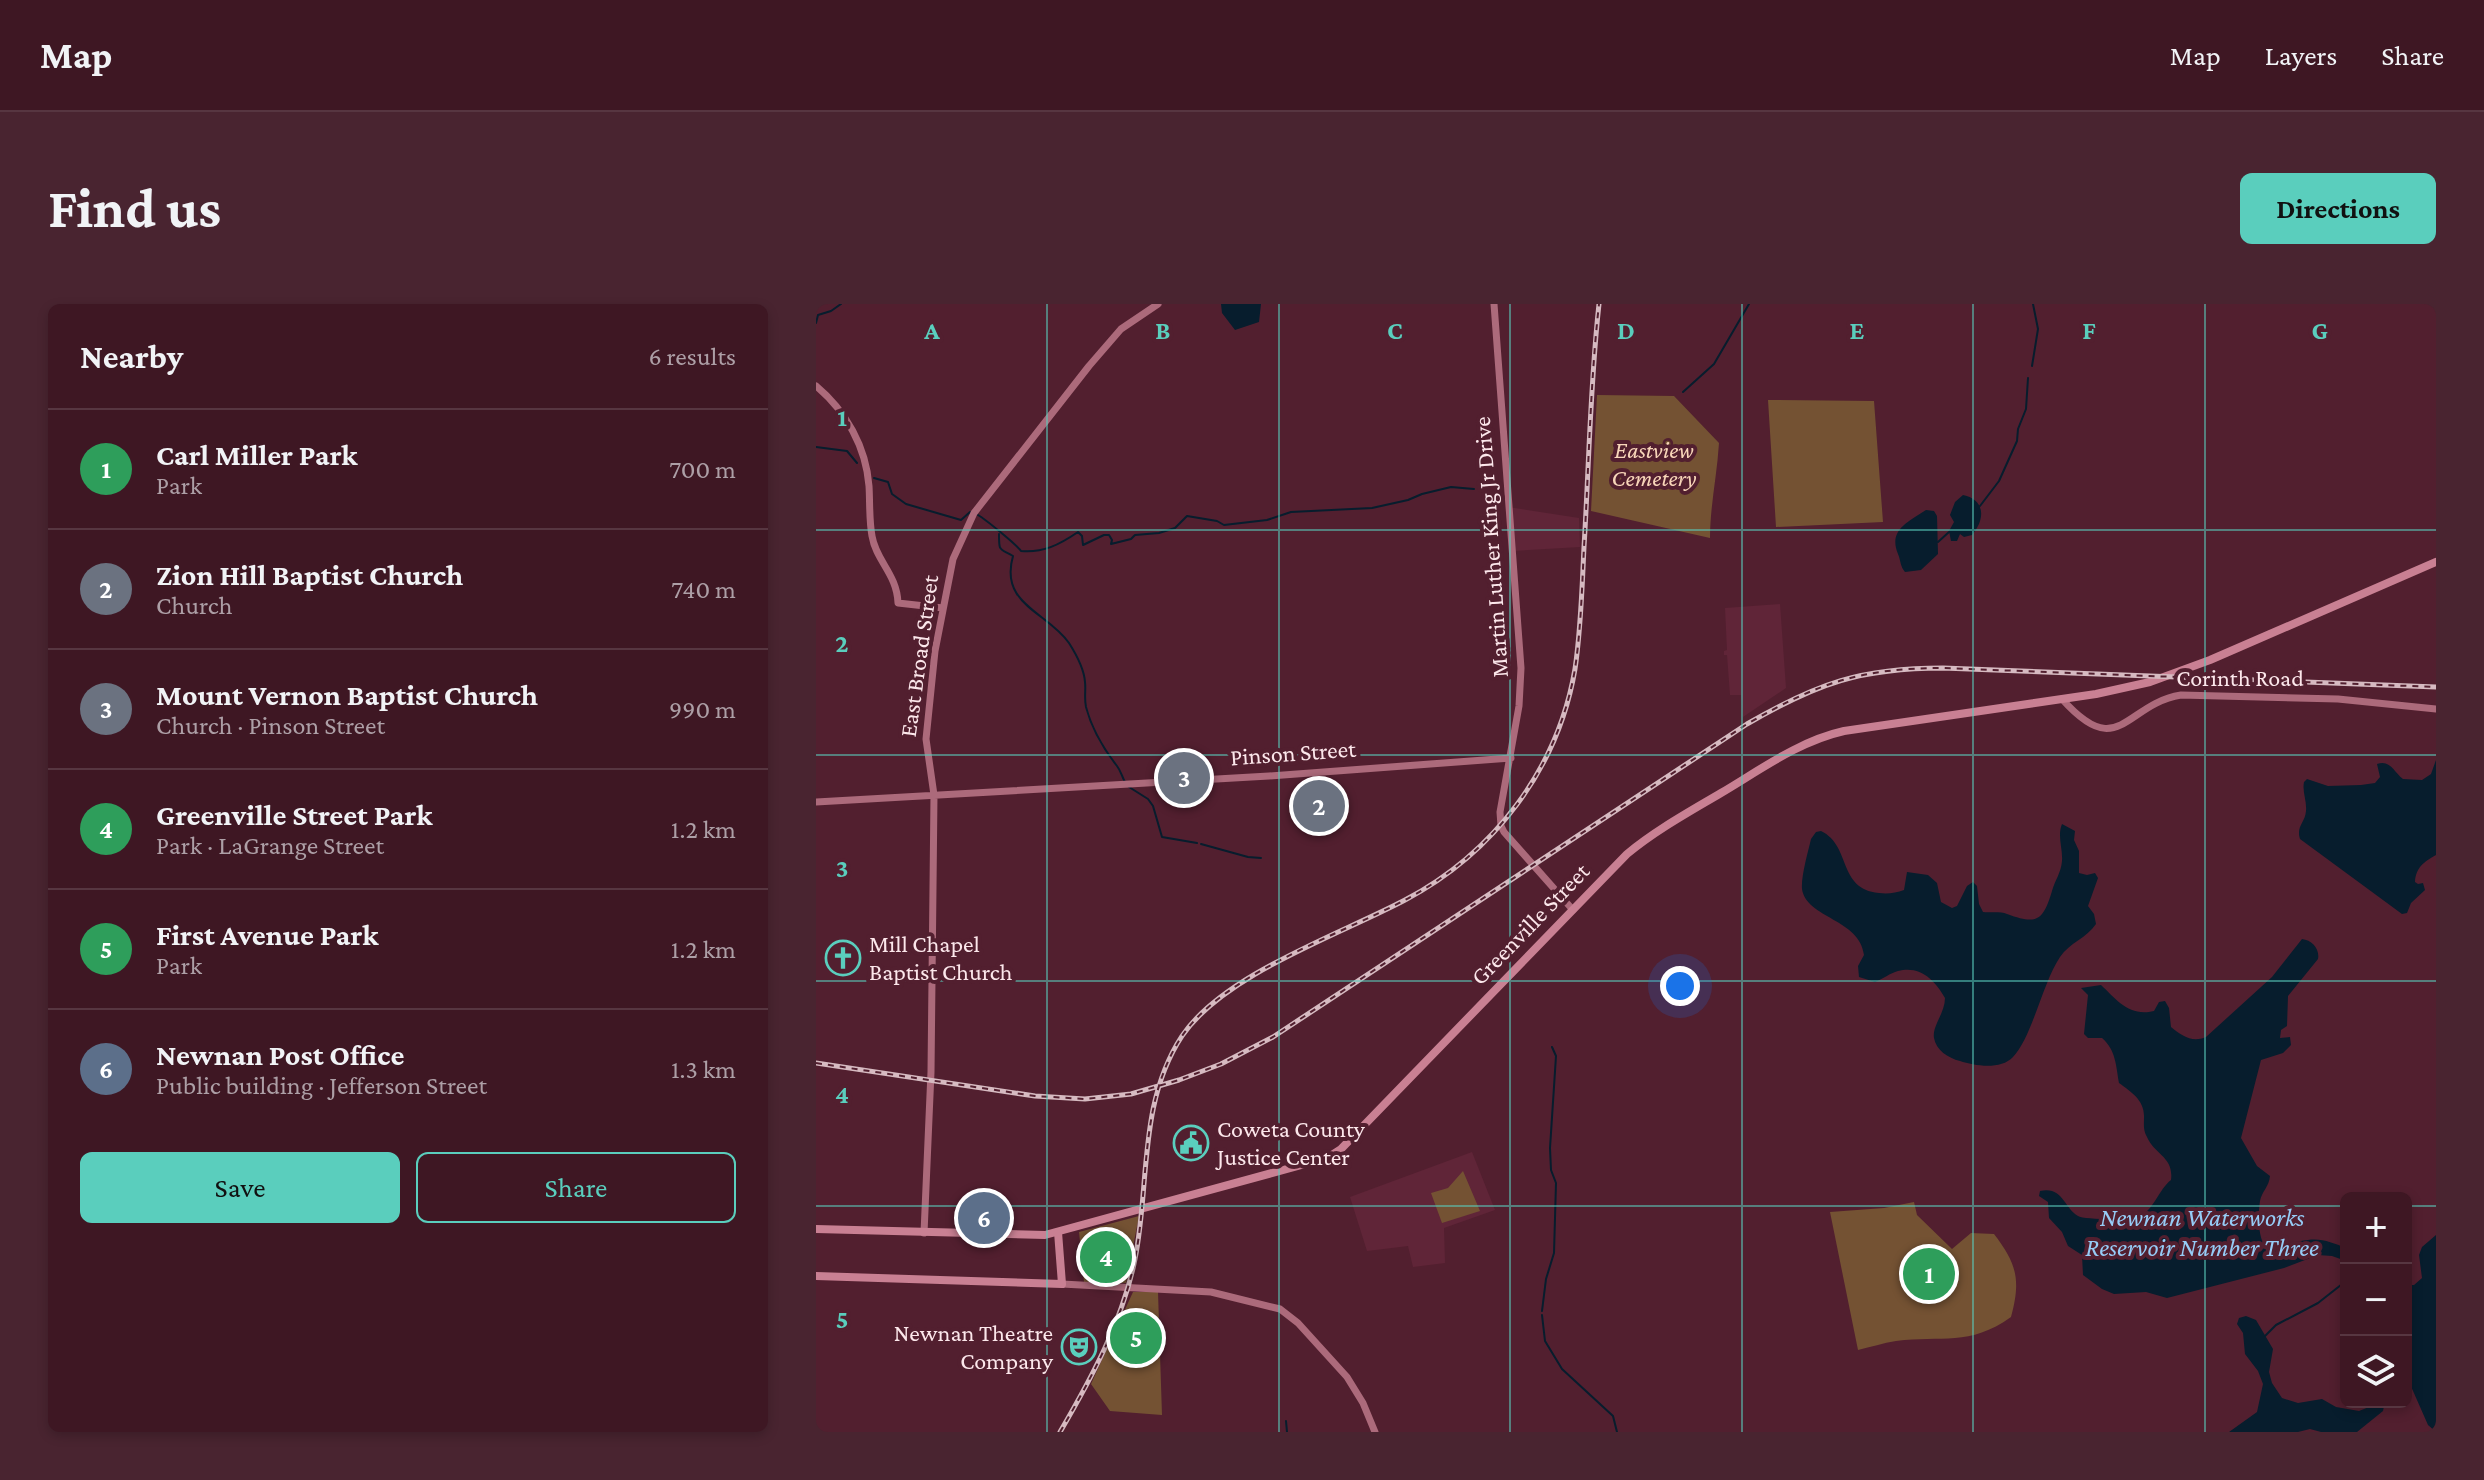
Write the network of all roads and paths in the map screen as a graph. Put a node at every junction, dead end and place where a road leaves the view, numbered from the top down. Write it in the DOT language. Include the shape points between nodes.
graph roads {
  1 [pos="1158,304"];
  2 [pos="1494,304"];
  3 [pos="816,386"];
  4 [pos="2436,562"];
  5 [pos="943,608"];
  6 [pos="2062,699"];
  7 [pos="2436,709"];
  8 [pos="1511,758"];
  9 [pos="934,795"];
  10 [pos="816,802"];
  11 [pos="1573,910"];
  12 [pos="816,1229"];
  13 [pos="924,1233"];
  14 [pos="1058,1235"];
  15 [pos="816,1276"];
  16 [pos="1062,1284"];
  17 [pos="1375,1432"];
  1 -- 5 [label="street, East Broad Street" via="1116,334 974,513 953,559"];
  2 -- 8 [label="street, Martin Luther King Jr Drive" via="1521,668"];
  3 -- 5 [label="street" via="844,416 861,450 871,535 895,582 898,603"];
  4 -- 6 [label="main road, Greenville Street" via="2187,669 2150,682"];
  5 -- 9 [label="street, East Broad Street" via="927,709"];
  6 -- 7 [label="street, Corinth Road" via="2083,720 2110,728 2181,695 2338,699"];
  6 -- 11 [label="main road, Greenville Street" via="1818,738 1642,842"];
  8 -- 9 [label="street, Pinson Street"];
  8 -- 11 [label="street, Martin Luther King Jr Drive" via="1501,826"];
  9 -- 10 [label="street, Pinson Street"];
  9 -- 13 [label="street, East Broad Street"];
  11 -- 14 [label="main road, Greenville Street" via="1335,1154"];
  12 -- 13 [label="main road"];
  13 -- 14 [label="main road"];
  14 -- 16 [label="main road"];
  15 -- 16 [label="main road"];
  16 -- 17 [label="street" via="1211,1292 1280,1309 1347,1377"];
}
